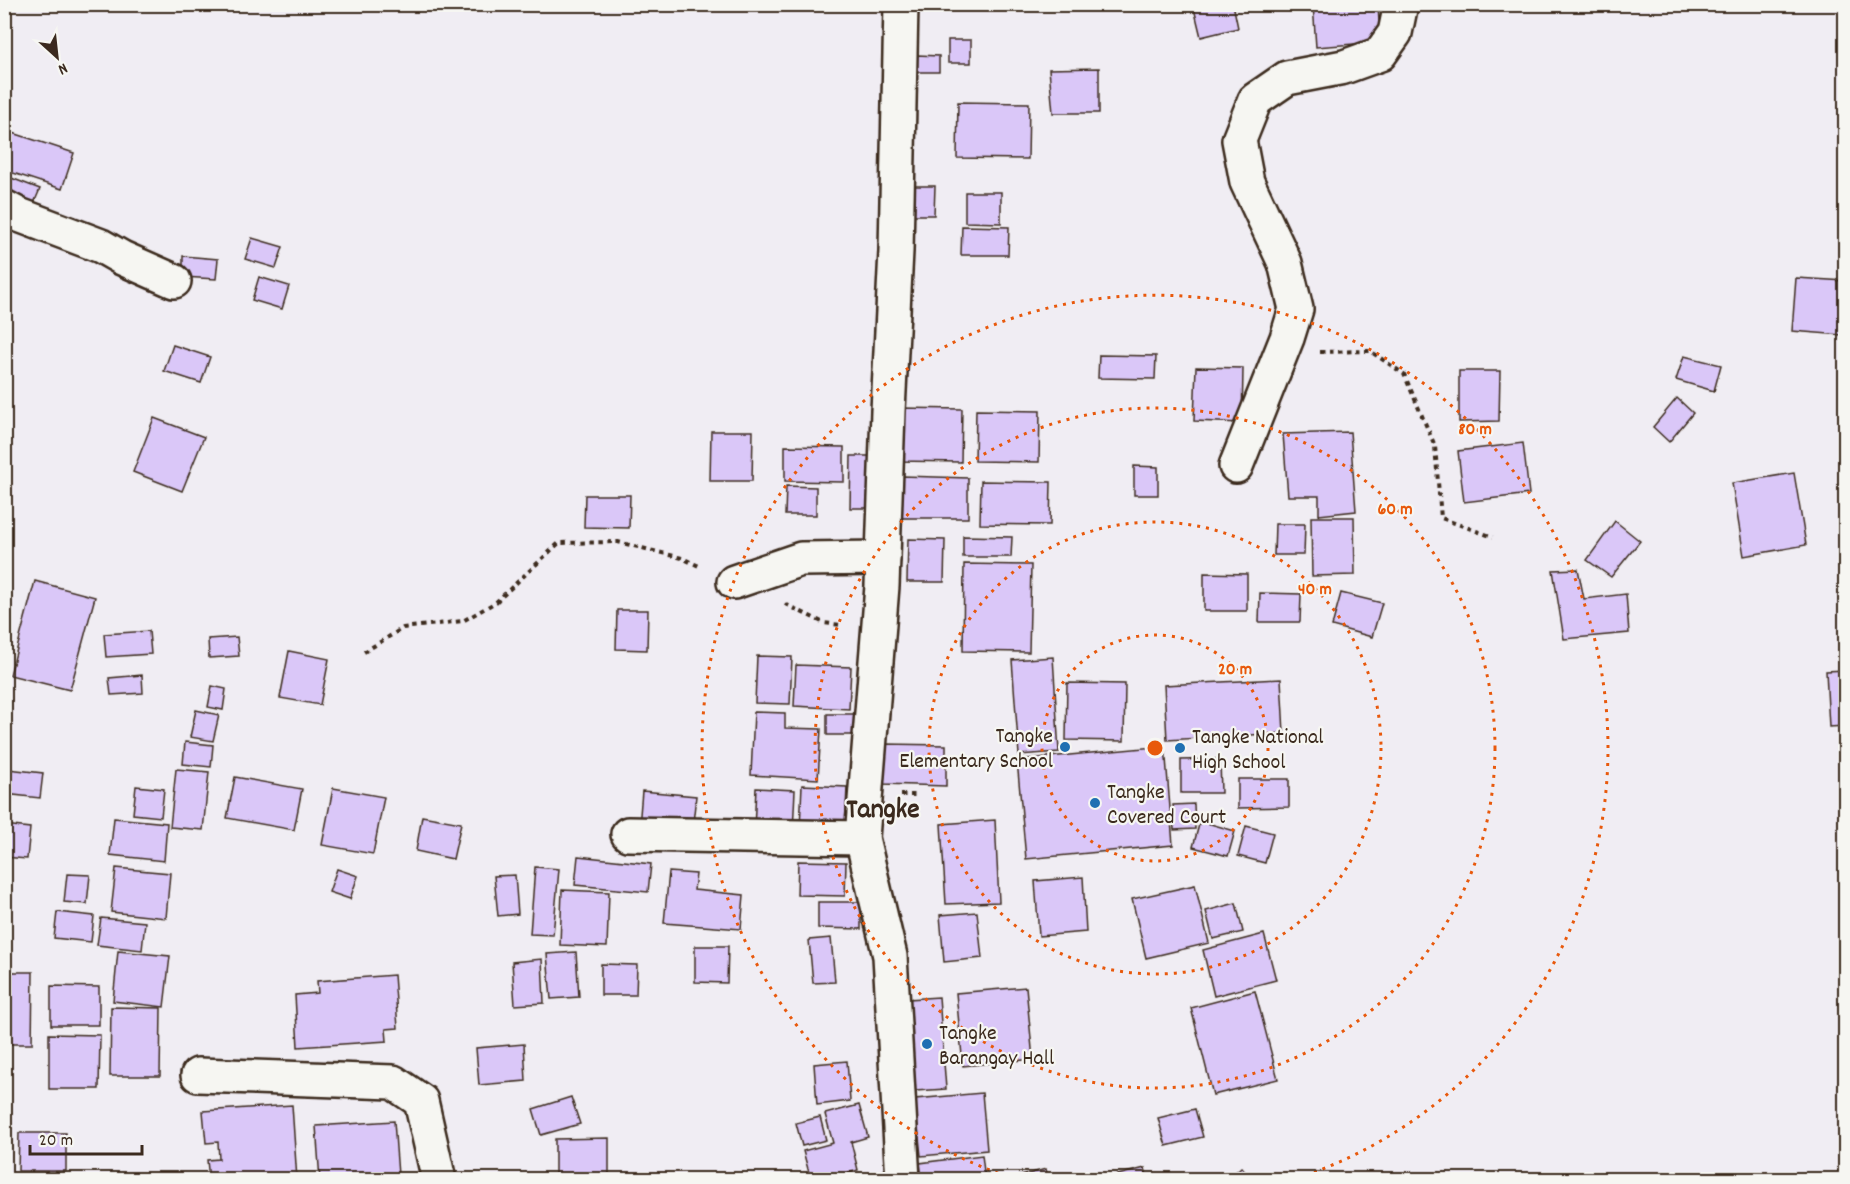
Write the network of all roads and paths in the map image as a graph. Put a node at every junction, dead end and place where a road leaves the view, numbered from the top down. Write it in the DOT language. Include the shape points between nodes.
graph roads {
  1 [pos="901,4"];
  2 [pos="1401,4"];
  3 [pos="4,207"];
  4 [pos="174,281"];
  5 [pos="1287,338"];
  6 [pos="1236,466"];
  7 [pos="1492,537"];
  8 [pos="883,558"];
  9 [pos="734,582"];
  10 [pos="878,629"];
  11 [pos="364,652"];
  12 [pos="628,834"];
  13 [pos="862,838"];
  14 [pos="198,1075"];
  15 [pos="440,1179"];
  16 [pos="903,1179"];
  1 -- 8 [label="street" via="896,251"];
  2 -- 5 [label="street" via="1395,33 1380,54 1344,67 1287,78 1255,100 1239,140 1247,182 1285,263 1296,309"];
  3 -- 4 [label="street"];
  5 -- 6 [label="street"];
  5 -- 7 [label="path" via="1319,352 1370,351 1404,374 1435,446 1441,518"];
  8 -- 9 [label="street" via="801,559"];
  8 -- 10 [label="street"];
  9 -- 10 [label="path" via="824,623"];
  9 -- 11 [label="path" via="682,558 618,542 559,543 496,602 463,621 403,628"];
  10 -- 13 [label="street"];
  12 -- 13 [label="street"];
  13 -- 16 [label="street" via="890,956"];
  14 -- 15 [label="street" via="393,1082 421,1101"];
}
